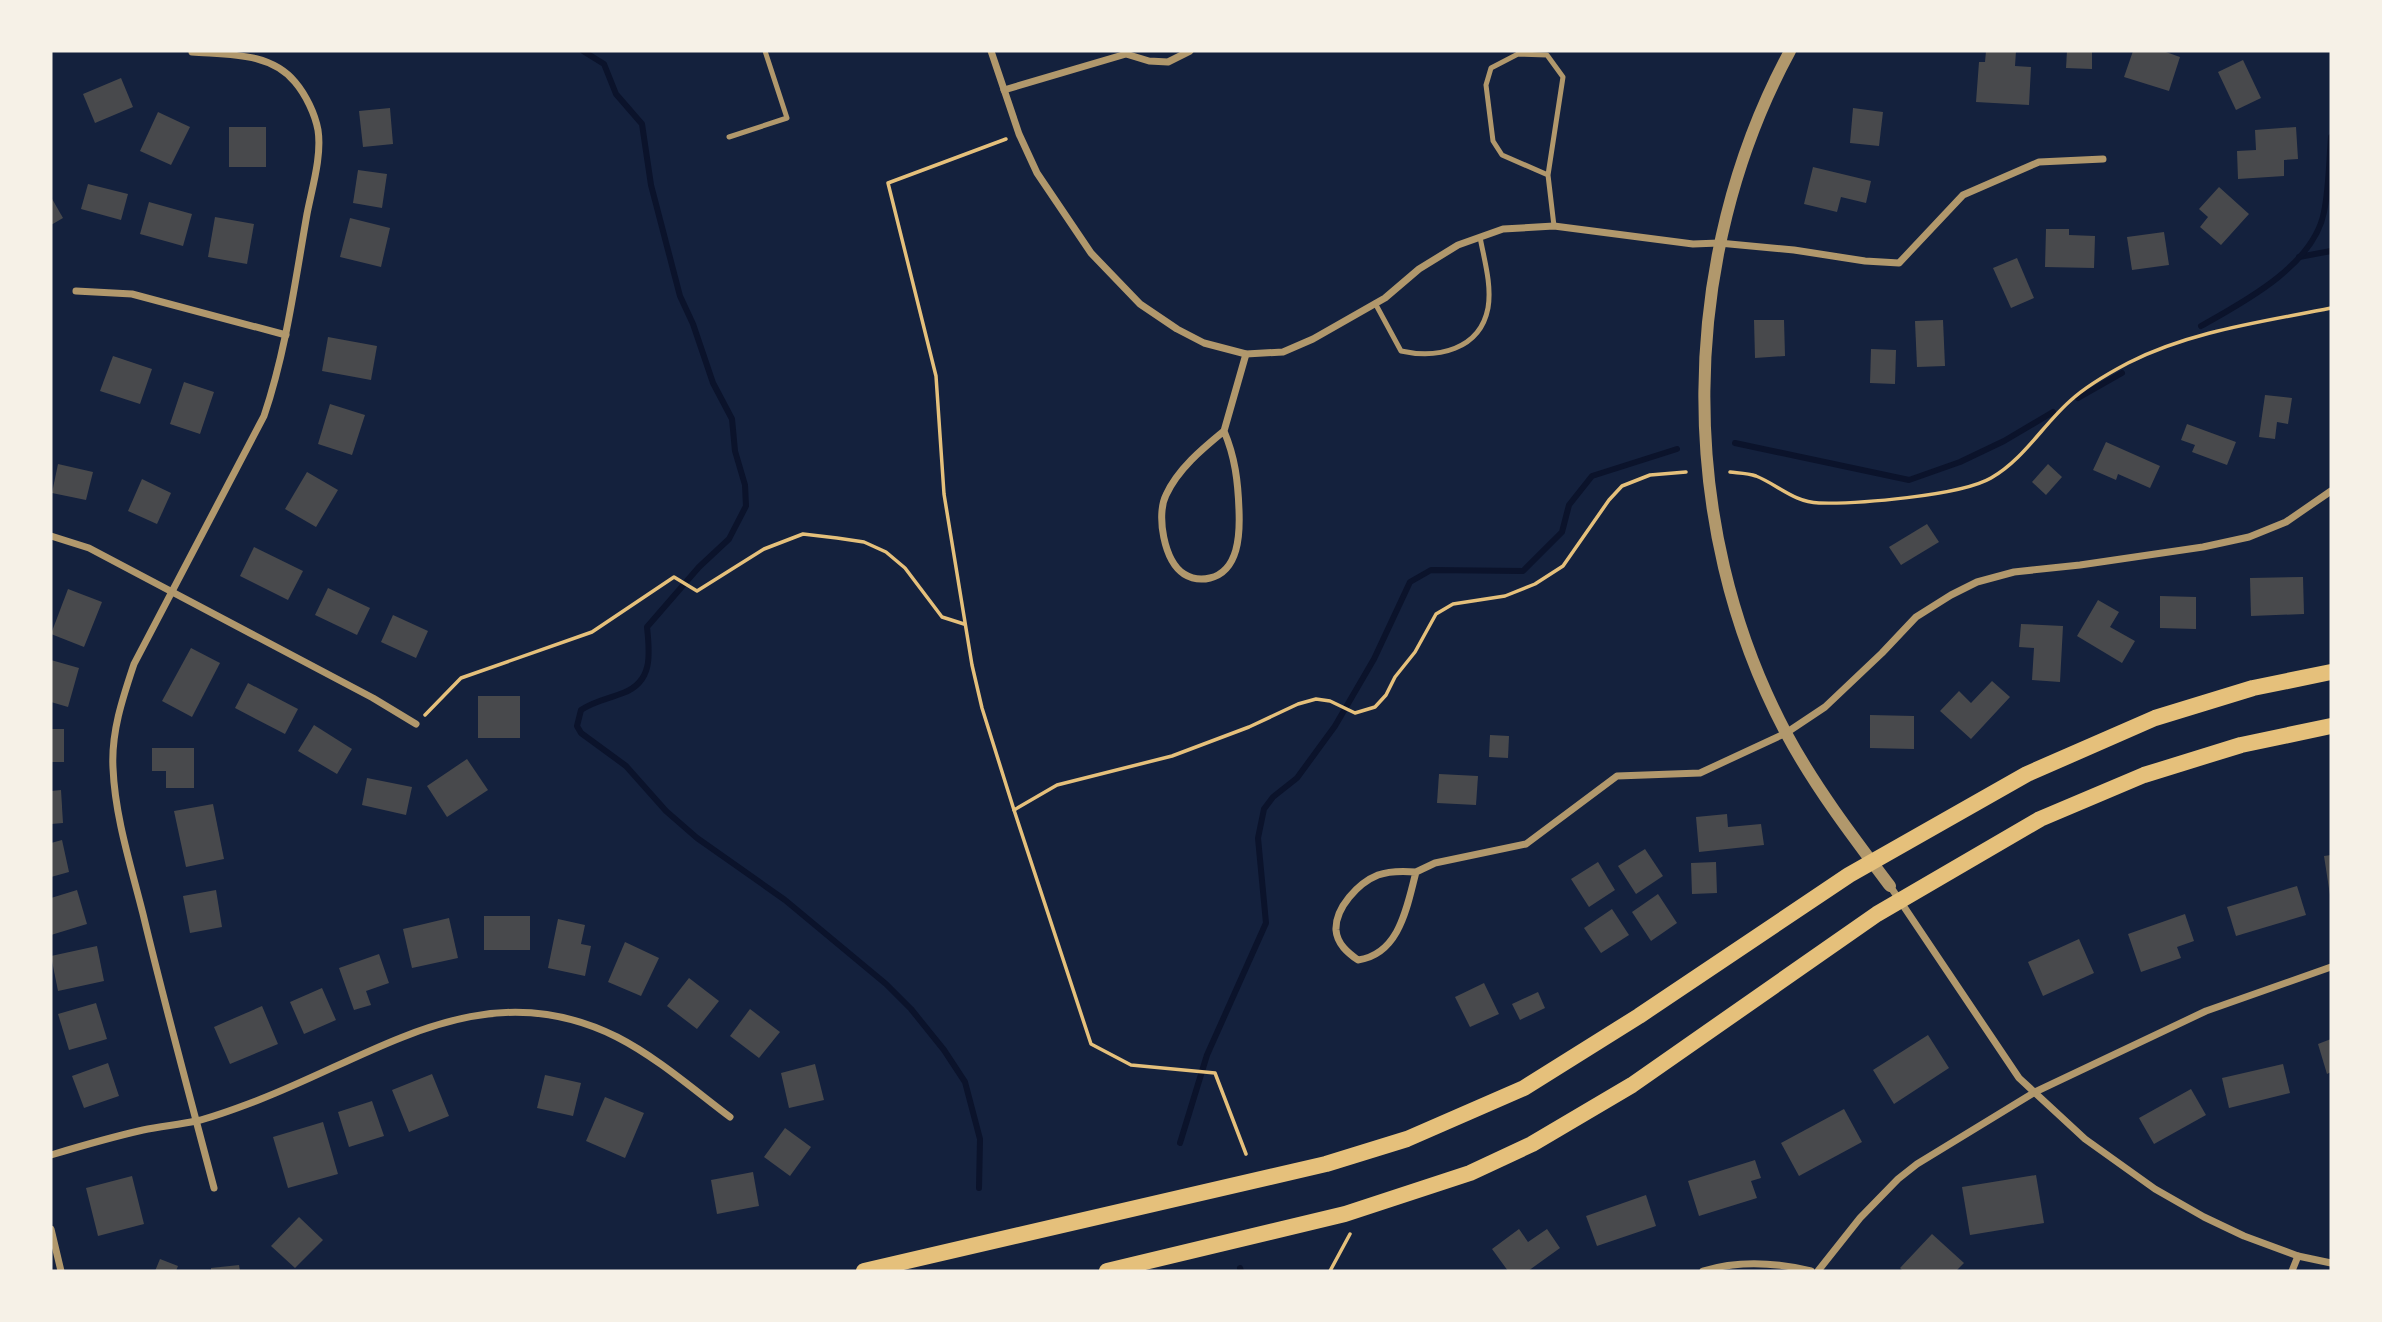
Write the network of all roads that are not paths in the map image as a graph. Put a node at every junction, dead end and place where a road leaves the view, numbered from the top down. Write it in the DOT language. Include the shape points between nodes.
graph roads {
  1 [pos="765,51"];
  2 [pos="991,51"];
  3 [pos="1190,51"];
  4 [pos="1790,51"];
  5 [pos="192,52"];
  6 [pos="1126,52"];
  7 [pos="1004,90"];
  8 [pos="729,137"];
  9 [pos="2104,159"];
  10 [pos="1548,176"];
  11 [pos="1554,226"];
  12 [pos="1480,237"];
  13 [pos="1719,243"];
  14 [pos="76,291"];
  15 [pos="1375,303"];
  16 [pos="286,335"];
  17 [pos="1246,354"];
  18 [pos="1224,431"];
  19 [pos="2331,491"];
  20 [pos="51,536"];
  21 [pos="173,592"];
  22 [pos="2331,672"];
  23 [pos="416,724"];
  24 [pos="2331,726"];
  25 [pos="1786,733"];
  26 [pos="1872,862"];
  27 [pos="1416,872"];
  28 [pos="1890,886"];
  29 [pos="1899,901"];
  30 [pos="2331,967"];
  31 [pos="2035,1092"];
  32 [pos="730,1117"];
  33 [pos="197,1121"];
  34 [pos="51,1155"];
  35 [pos="214,1188"];
  36 [pos="51,1228"];
  37 [pos="2298,1256"];
  38 [pos="2331,1263"];
  39 [pos="61,1271"];
  40 [pos="864,1271"];
  41 [pos="1107,1271"];
  42 [pos="1703,1271"];
  43 [pos="1811,1271"];
  44 [pos="1818,1271"];
  45 [pos="2292,1271"];
  1 -- 8 [label="lane" via="787,118"];
  2 -- 7 [label="street"];
  3 -- 6 [label="street" via="1168,62"];
  4 -- 13 [label="street" via="1745,155"];
  5 -- 16 [label="street" via="256,57 277,67 295,82 318,131"];
  6 -- 7 [label="street"];
  7 -- 17 [label="street" via="1037,173 1091,253 1140,304 1178,329 1204,344"];
  9 -- 13 [label="street" via="2039,162 1962,195 1899,263"];
  10 -- 10 [label="lane" via="1563,77 1547,55 1518,54 1491,68 1486,85 1493,141 1502,155"];
  10 -- 11 [label="lane"];
  11 -- 12 [label="street" via="1503,229"];
  11 -- 13 [label="street" via="1693,244"];
  12 -- 15 [label="street" via="1419,269"];
  12 -- 15 [label="lane" via="1488,308 1479,330 1463,344 1438,355 1401,351"];
  13 -- 25 [label="street" via="1704,376 1713,513 1744,634"];
  14 -- 16 [label="street" via="132,294"];
  15 -- 17 [label="street" via="1283,352"];
  16 -- 21 [label="street" via="264,416"];
  17 -- 18 [label="street"];
  18 -- 18 [label="street" via="1238,479 1238,536 1228,569 1201,580 1184,574 1174,561 1164,538 1162,512 1174,481 1198,452"];
  19 -- 25 [label="street" via="2286,522 2249,537 2014,572 1977,582 1916,617 1825,707"];
  20 -- 21 [label="street" via="89,548"];
  21 -- 23 [label="street"];
  21 -- 33 [label="street" via="134,664 115,732 113,766 117,806"];
  22 -- 26 [label="main road" via="2253,688 2155,718 2027,774"];
  24 -- 29 [label="main road" via="2241,745 2144,775 2040,819"];
  25 -- 26 [label="street"];
  25 -- 27 [label="street" via="1700,773 1617,776 1526,844 1435,863"];
  26 -- 28 [label="street"];
  26 -- 40 [label="main road" via="1524,1088 1407,1139 1326,1164"];
  27 -- 27 [label="street" via="1400,928 1391,942 1370,958 1358,960 1344,950 1336,931 1351,895 1378,875"];
  28 -- 29 [label="street"];
  29 -- 31 [label="street" via="2019,1077"];
  29 -- 41 [label="main road" via="1632,1085 1532,1144 1470,1173 1345,1214"];
  30 -- 31 [label="street" via="2206,1011"];
  31 -- 37 [label="street" via="2085,1139 2155,1189 2244,1236"];
  31 -- 44 [label="street" via="1898,1179"];
  32 -- 33 [label="street" via="619,1038 564,1019 500,1011 459,1017 405,1035 321,1074"];
  33 -- 34 [label="street"];
  33 -- 35 [label="street"];
  36 -- 39 [label="street"];
  37 -- 38 [label="street"];
  37 -- 45 [label="street"];
  42 -- 43 [label="street" via="1738,1263"];
}
